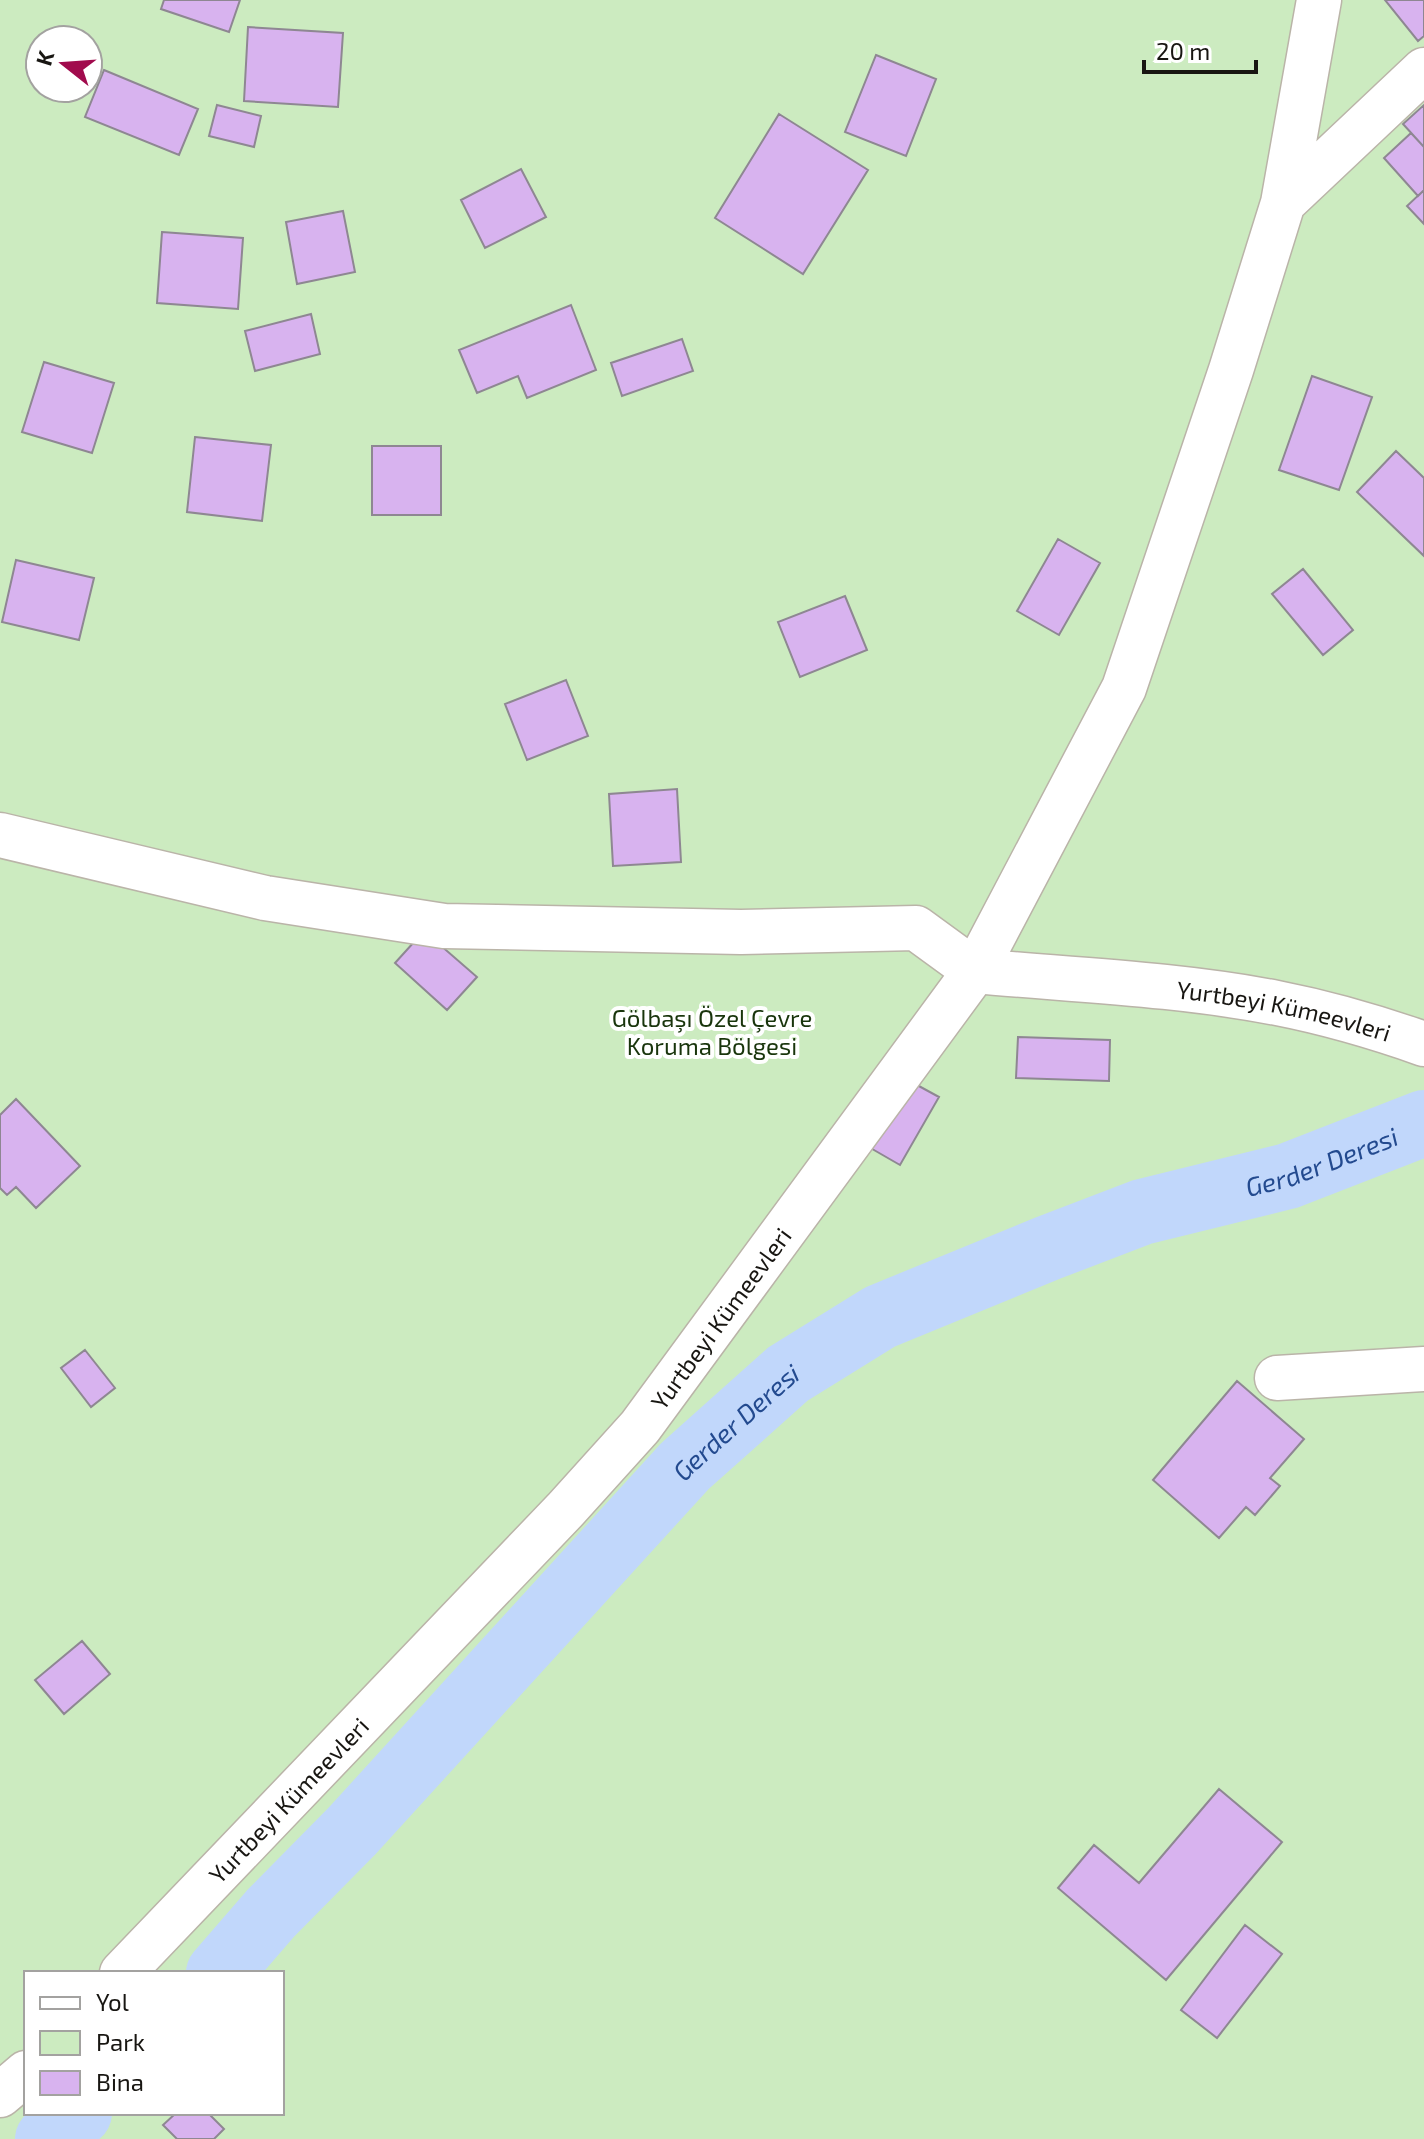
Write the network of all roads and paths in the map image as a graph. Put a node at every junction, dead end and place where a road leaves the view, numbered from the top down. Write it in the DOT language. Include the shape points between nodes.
graph roads {
  1 [pos="1319,0"];
  2 [pos="1424,70"];
  3 [pos="1283,203"];
  4 [pos="0,835"];
  5 [pos="975,971"];
  6 [pos="1424,1044"];
  7 [pos="1424,1369"];
  8 [pos="1277,1378"];
  9 [pos="124,1971"];
  10 [pos="24,2075"];
  11 [pos="0,2095"];
  1 -- 3 [label="street"];
  2 -- 3 [label="street"];
  3 -- 5 [label="street" via="1124,688"];
  4 -- 5 [label="street" via="265,898 444,926 741,932 916,928"];
  5 -- 6 [label="street, Yurtbeyi Kümeevleri" via="1276,1002 1356,1020"];
  5 -- 9 [label="street, Yurtbeyi Kümeevleri" via="640,1427"];
  7 -- 8 [label="street"];
  10 -- 11 [label="street"];
}
